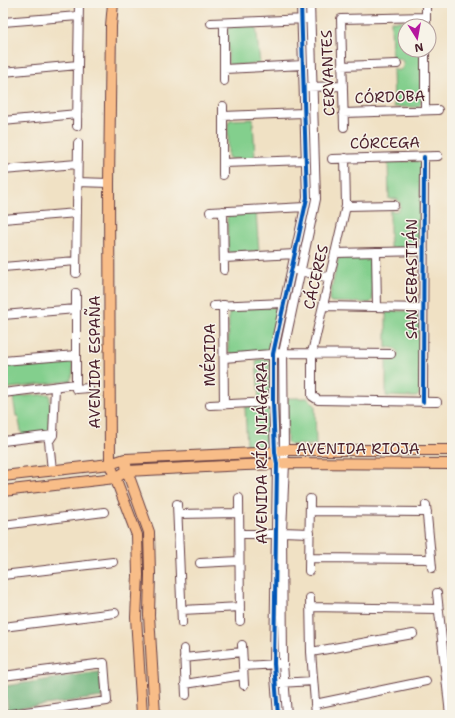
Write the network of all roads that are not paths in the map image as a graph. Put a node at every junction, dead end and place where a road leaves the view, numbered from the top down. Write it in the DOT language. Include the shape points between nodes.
graph roads {
  1 [pos="79,3"];
  2 [pos="112,3"];
  3 [pos="301,3"];
  4 [pos="310,3"];
  5 [pos="426,3"];
  6 [pos="78,16"];
  7 [pos="426,17"];
  8 [pos="311,18"];
  9 [pos="302,19"];
  10 [pos="3,22"];
  11 [pos="224,23"];
  12 [pos="211,24"];
  13 [pos="425,58"];
  14 [pos="397,64"];
  15 [pos="78,65"];
  16 [pos="303,65"];
  17 [pos="342,66"];
  18 [pos="224,70"];
  19 [pos="3,72"];
  20 [pos="224,81"];
  21 [pos="343,86"];
  22 [pos="304,87"];
  23 [pos="313,87"];
  24 [pos="223,106"];
  25 [pos="425,110"];
  26 [pos="438,110"];
  27 [pos="304,113"];
  28 [pos="343,113"];
  29 [pos="77,114"];
  30 [pos="223,116"];
  31 [pos="3,121"];
  32 [pos="77,126"];
  33 [pos="344,127"];
  34 [pos="78,143"];
  35 [pos="438,156"];
  36 [pos="424,157"];
  37 [pos="345,158"];
  38 [pos="332,159"];
  39 [pos="306,160"];
  40 [pos="77,164"];
  41 [pos="223,164"];
  42 [pos="3,170"];
  43 [pos="223,174"];
  44 [pos="77,182"];
  45 [pos="109,183"];
  46 [pos="394,205"];
  47 [pos="346,206"];
  48 [pos="305,207"];
  49 [pos="223,211"];
  50 [pos="210,212"];
  51 [pos="77,213"];
  52 [pos="3,219"];
  53 [pos="424,251"];
  54 [pos="376,252"];
  55 [pos="335,253"];
  56 [pos="295,254"];
  57 [pos="224,258"];
  58 [pos="76,261"];
  59 [pos="3,267"];
  60 [pos="292,269"];
  61 [pos="224,270"];
  62 [pos="300,271"];
  63 [pos="76,273"];
  64 [pos="330,278"];
  65 [pos="76,293"];
  66 [pos="284,303"];
  67 [pos="223,305"];
  68 [pos="214,306"];
  69 [pos="323,306"];
  70 [pos="377,307"];
  71 [pos="424,308"];
  72 [pos="76,309"];
  73 [pos="3,315"];
  74 [pos="283,353"];
  75 [pos="273,354"];
  76 [pos="312,354"];
  77 [pos="391,354"];
  78 [pos="76,356"];
  79 [pos="224,358"];
  80 [pos="3,361"];
  81 [pos="76,384"];
  82 [pos="55,387"];
  83 [pos="89,388"];
  84 [pos="3,393"];
  85 [pos="273,402"];
  86 [pos="423,402"];
  87 [pos="437,402"];
  88 [pos="224,404"];
  89 [pos="210,405"];
  90 [pos="53,435"];
  91 [pos="3,441"];
  92 [pos="452,450"];
  93 [pos="279,451"];
  94 [pos="245,453"];
  95 [pos="218,455"];
  96 [pos="125,459"];
  97 [pos="110,464"];
  98 [pos="281,464"];
  99 [pos="452,464"];
  100 [pos="246,465"];
  101 [pos="219,467"];
  102 [pos="52,470"];
  103 [pos="127,471"];
  104 [pos="3,476"];
  105 [pos="115,478"];
  106 [pos="3,491"];
  107 [pos="239,498"];
  108 [pos="310,500"];
  109 [pos="177,504"];
  110 [pos="310,511"];
  111 [pos="104,512"];
  112 [pos="239,513"];
  113 [pos="178,514"];
  114 [pos="3,525"];
  115 [pos="310,532"];
  116 [pos="278,533"];
  117 [pos="240,534"];
  118 [pos="310,558"];
  119 [pos="431,559"];
  120 [pos="239,561"];
  121 [pos="113,562"];
  122 [pos="200,563"];
  123 [pos="432,568"];
  124 [pos="310,570"];
  125 [pos="150,574"];
  126 [pos="3,575"];
  127 [pos="138,575"];
  128 [pos="437,593"];
  129 [pos="310,598"];
  130 [pos="240,607"];
  131 [pos="310,607"];
  132 [pos="438,609"];
  133 [pos="182,610"];
  134 [pos="115,613"];
  135 [pos="240,621"];
  136 [pos="182,623"];
  137 [pos="3,627"];
  138 [pos="413,634"];
  139 [pos="184,649"];
  140 [pos="311,652"];
  141 [pos="184,658"];
  142 [pos="274,664"];
  143 [pos="283,664"];
  144 [pos="243,666"];
  145 [pos="243,675"];
  146 [pos="3,676"];
  147 [pos="426,681"];
  148 [pos="313,682"];
  149 [pos="275,683"];
  150 [pos="284,683"];
  151 [pos="185,684"];
  152 [pos="244,685"];
  153 [pos="186,695"];
  154 [pos="315,704"];
  155 [pos="3,715"];
  156 [pos="142,715"];
  157 [pos="156,715"];
  158 [pos="278,715"];
  159 [pos="287,715"];
  160 [pos="316,715"];
  161 [pos="450,715"];
  1 -- 6 [label="street"];
  2 -- 45 [label="main road, AVENIDA ESPAÑA"];
  3 -- 9 [label="street, AVENIDA RÍO NIÁGARA"];
  4 -- 8 [label="street, AVENIDA RÍO NIÁGARA"];
  5 -- 7 [label="street"];
  6 -- 10 [label="street"];
  6 -- 15 [label="street"];
  7 -- 17 [label="street, CERVANTES" via="341,19"];
  8 -- 9 [label="street"];
  8 -- 23 [label="street, AVENIDA RÍO NIÁGARA"];
  9 -- 11 [label="street"];
  9 -- 16 [label="street, AVENIDA RÍO NIÁGARA"];
  11 -- 12 [label="street"];
  11 -- 18 [label="street"];
  13 -- 25 [label="street"];
  14 -- 17 [label="street"];
  15 -- 19 [label="street"];
  15 -- 29 [label="street"];
  16 -- 18 [label="street"];
  16 -- 22 [label="street, AVENIDA RÍO NIÁGARA"];
  17 -- 21 [label="street, CERVANTES"];
  18 -- 20 [label="street"];
  21 -- 23 [label="street"];
  21 -- 28 [label="street, CERVANTES"];
  22 -- 23 [label="street"];
  22 -- 27 [label="street, AVENIDA RÍO NIÁGARA"];
  23 -- 62 [label="street, AVENIDA RÍO NIÁGARA" via="316,199"];
  24 -- 30 [label="street"];
  25 -- 26 [label="street, CÓRDOBA"];
  25 -- 28 [label="street, CÓRDOBA"];
  27 -- 30 [label="street"];
  27 -- 39 [label="street, AVENIDA RÍO NIÁGARA"];
  28 -- 33 [label="street, CERVANTES"];
  29 -- 31 [label="street"];
  29 -- 32 [label="street"];
  30 -- 41 [label="street"];
  34 -- 40 [label="street"];
  35 -- 36 [label="street, CÓRCEGA"];
  36 -- 37 [label="street, CÓRCEGA"];
  36 -- 53 [label="street, SAN SEBASTIÁN"];
  37 -- 38 [label="street, CÓRCEGA"];
  37 -- 47 [label="street, CÁCERES"];
  39 -- 41 [label="street"];
  39 -- 48 [label="street, AVENIDA RÍO NIÁGARA"];
  40 -- 42 [label="street"];
  40 -- 44 [label="street"];
  41 -- 43 [label="street"];
  44 -- 45 [label="street"];
  44 -- 51 [label="street"];
  45 -- 97 [label="main road, AVENIDA ESPAÑA"];
  46 -- 47 [label="street"];
  47 -- 55 [label="street, CÁCERES"];
  48 -- 49 [label="street"];
  48 -- 56 [label="street, AVENIDA RÍO NIÁGARA"];
  49 -- 50 [label="street"];
  49 -- 57 [label="street"];
  51 -- 52 [label="street"];
  51 -- 58 [label="street"];
  53 -- 54 [label="street"];
  53 -- 71 [label="street, SAN SEBASTIÁN"];
  54 -- 55 [label="street"];
  54 -- 70 [label="street"];
  55 -- 64 [label="street, CÁCERES"];
  56 -- 57 [label="street"];
  56 -- 60 [label="street, AVENIDA RÍO NIÁGARA"];
  57 -- 61 [label="street"];
  58 -- 59 [label="street"];
  58 -- 63 [label="street"];
  60 -- 62 [label="street"];
  60 -- 66 [label="street, AVENIDA RÍO NIÁGARA"];
  62 -- 64 [label="street"];
  62 -- 74 [label="street, AVENIDA RÍO NIÁGARA"];
  64 -- 69 [label="street, CÁCERES"];
  65 -- 72 [label="street"];
  66 -- 67 [label="street"];
  66 -- 75 [label="street, AVENIDA RÍO NIÁGARA"];
  67 -- 68 [label="street"];
  67 -- 79 [label="street, MÉRIDA"];
  69 -- 70 [label="street"];
  69 -- 76 [label="street, CÁCERES"];
  70 -- 71 [label="street"];
  71 -- 86 [label="street, SAN SEBASTIÁN"];
  72 -- 73 [label="street"];
  72 -- 78 [label="street"];
  74 -- 75 [label="street"];
  74 -- 76 [label="street"];
  74 -- 93 [label="street, AVENIDA RÍO NIÁGARA"];
  75 -- 79 [label="street"];
  75 -- 85 [label="street, AVENIDA RÍO NIÁGARA"];
  76 -- 77 [label="street"];
  76 -- 86 [label="street, CÁCERES" via="312,396 318,400"];
  78 -- 80 [label="street"];
  78 -- 81 [label="street"];
  79 -- 88 [label="street, MÉRIDA"];
  81 -- 82 [label="street"];
  81 -- 83 [label="street" via="76,389"];
  82 -- 84 [label="street"];
  82 -- 90 [label="street"];
  85 -- 88 [label="street"];
  85 -- 93 [label="street, AVENIDA RÍO NIÁGARA"];
  86 -- 87 [label="street"];
  88 -- 89 [label="street"];
  90 -- 91 [label="street"];
  90 -- 102 [label="street" via="49,441"];
  92 -- 93 [label="main road, AVENIDA RIOJA"];
  93 -- 94 [label="main road, AVENIDA RIOJA"];
  93 -- 98 [label="street, AVENIDA RÍO NIÁGARA"];
  94 -- 95 [label="main road, AVENIDA RIOJA"];
  94 -- 100 [label="main road"];
  95 -- 96 [label="main road, AVENIDA RIOJA"];
  95 -- 101 [label="main road"];
  96 -- 97 [label="main road, AVENIDA RIOJA"];
  96 -- 103 [label="main road"];
  97 -- 102 [label="main road, AVENIDA RIOJA"];
  97 -- 105 [label="main road, AVENIDA ESPAÑA"];
  98 -- 99 [label="main road, AVENIDA RIOJA"];
  98 -- 100 [label="main road, AVENIDA RIOJA"];
  98 -- 116 [label="street, AVENIDA RÍO NIÁGARA"];
  100 -- 101 [label="main road, AVENIDA RIOJA"];
  101 -- 103 [label="main road, AVENIDA RIOJA"];
  102 -- 104 [label="main road, AVENIDA RIOJA"];
  103 -- 105 [label="main road, AVENIDA RIOJA"];
  103 -- 125 [label="main road" via="149,532"];
  105 -- 106 [label="main road, AVENIDA RIOJA"];
  105 -- 127 [label="main road, AVENIDA ESPAÑA" via="137,535"];
  107 -- 112 [label="street"];
  108 -- 110 [label="street"];
  109 -- 113 [label="street"];
  110 -- 115 [label="street"];
  110 -- 119 [label="street" via="427,509"];
  111 -- 114 [label="street"];
  112 -- 113 [label="street"];
  112 -- 117 [label="street"];
  113 -- 133 [label="street"];
  115 -- 116 [label="street"];
  115 -- 118 [label="street"];
  116 -- 117 [label="street"];
  116 -- 142 [label="street, AVENIDA RÍO NIÁGARA"];
  116 -- 143 [label="street, AVENIDA RÍO NIÁGARA"];
  117 -- 120 [label="street"];
  118 -- 119 [label="street"];
  118 -- 124 [label="street"];
  119 -- 123 [label="street"];
  120 -- 122 [label="street"];
  120 -- 130 [label="street"];
  121 -- 126 [label="street"];
  125 -- 127 [label="main road"];
  125 -- 157 [label="main road" via="149,615"];
  127 -- 156 [label="main road, AVENIDA ESPAÑA" via="136,617"];
  128 -- 132 [label="street"];
  129 -- 131 [label="street"];
  130 -- 133 [label="street"];
  130 -- 135 [label="street"];
  131 -- 132 [label="street"];
  131 -- 140 [label="street"];
  132 -- 161 [label="street"];
  133 -- 136 [label="street"];
  134 -- 137 [label="street"];
  138 -- 140 [label="street"];
  139 -- 141 [label="street"];
  140 -- 148 [label="street"];
  141 -- 144 [label="street" via="242,649"];
  141 -- 151 [label="street"];
  142 -- 143 [label="street"];
  142 -- 144 [label="street"];
  142 -- 149 [label="street, AVENIDA RÍO NIÁGARA"];
  143 -- 150 [label="street, AVENIDA RÍO NIÁGARA"];
  144 -- 145 [label="street"];
  145 -- 151 [label="street"];
  145 -- 152 [label="street"];
  146 -- 155 [label="street" via="104,663 107,701"];
  147 -- 154 [label="street"];
  148 -- 150 [label="street"];
  148 -- 154 [label="street"];
  149 -- 150 [label="street"];
  149 -- 158 [label="street, AVENIDA RÍO NIÁGARA"];
  150 -- 159 [label="street, AVENIDA RÍO NIÁGARA"];
  151 -- 153 [label="street"];
  154 -- 160 [label="street"];
}
